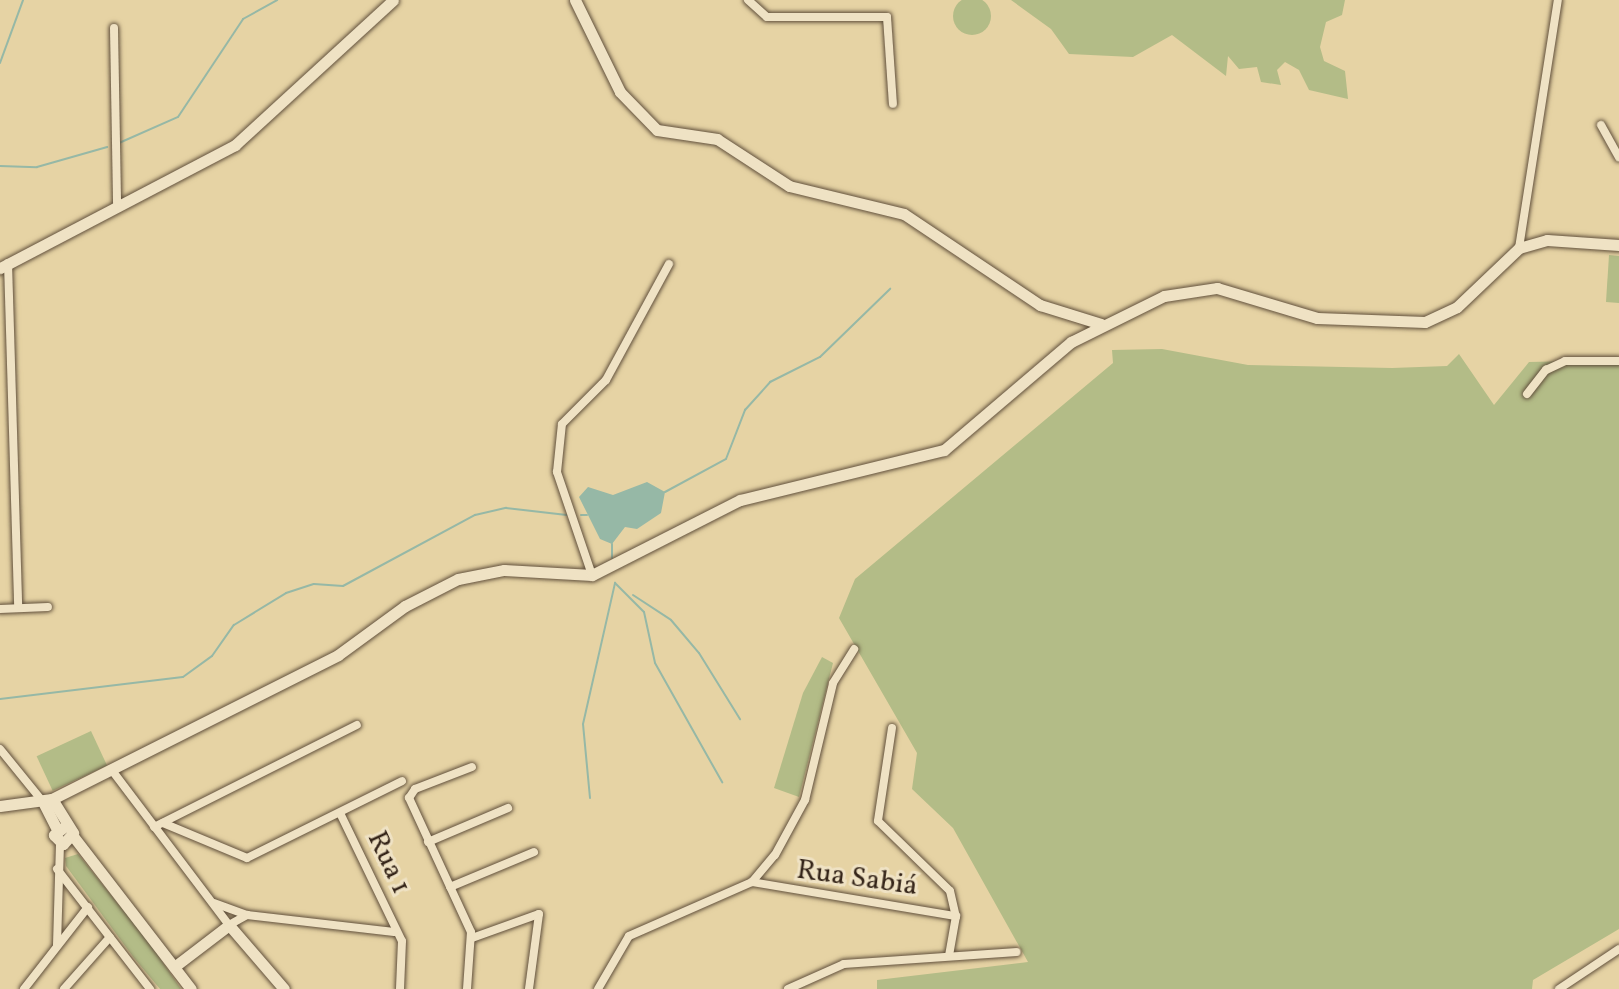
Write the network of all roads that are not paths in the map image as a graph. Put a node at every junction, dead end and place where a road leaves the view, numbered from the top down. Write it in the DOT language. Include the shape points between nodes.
graph roads {
  1 [pos="393,0"];
  2 [pos="575,0"];
  3 [pos="748,0"];
  4 [pos="1558,0"];
  5 [pos="114,28"];
  6 [pos="893,104"];
  7 [pos="1601,125"];
  8 [pos="1619,157"];
  9 [pos="117,205"];
  10 [pos="1619,245"];
  11 [pos="1519,248"];
  12 [pos="669,264"];
  13 [pos="4,265"];
  14 [pos="1101,324"];
  15 [pos="1619,361"];
  16 [pos="1527,394"];
  17 [pos="592,575"];
  18 [pos="48,607"];
  19 [pos="18,608"];
  20 [pos="0,609"];
  21 [pos="854,649"];
  22 [pos="357,725"];
  23 [pos="892,728"];
  24 [pos="0,749"];
  25 [pos="472,767"];
  26 [pos="111,769"];
  27 [pos="402,781"];
  28 [pos="45,797"];
  29 [pos="0,806"];
  30 [pos="508,808"];
  31 [pos="340,813"];
  32 [pos="177,816"];
  33 [pos="158,825"];
  34 [pos="65,830"];
  35 [pos="193,836"];
  36 [pos="428,842"];
  37 [pos="60,844"];
  38 [pos="534,852"];
  39 [pos="57,869"];
  40 [pos="752,882"];
  41 [pos="450,887"];
  42 [pos="209,899"];
  43 [pos="88,907"];
  44 [pos="247,915"];
  45 [pos="956,916"];
  46 [pos="229,925"];
  47 [pos="394,932"];
  48 [pos="110,937"];
  49 [pos="472,938"];
  50 [pos="57,946"];
  51 [pos="1619,949"];
  52 [pos="1017,952"];
  53 [pos="949,955"];
  54 [pos="174,967"];
  55 [pos="1573,975"];
  56 [pos="24,989"];
  57 [pos="64,989"];
  58 [pos="150,989"];
  59 [pos="191,989"];
  60 [pos="281,989"];
  61 [pos="400,989"];
  62 [pos="467,989"];
  63 [pos="529,989"];
  64 [pos="598,989"];
  65 [pos="788,989"];
  66 [pos="1559,989"];
  67 [pos="1572,989"];
  1 -- 9 [label="main road" via="268,122"];
  2 -- 14 [label="main road" via="620,92 657,130 717,139 789,186 904,214 1040,305"];
  3 -- 6 [label="street" via="767,17 887,17"];
  4 -- 11 [label="street"];
  5 -- 9 [label="street"];
  7 -- 8 [label="street"];
  9 -- 13 [label="main road"];
  10 -- 11 [label="main road" via="1547,240"];
  11 -- 14 [label="main road" via="1433,320 1317,318 1208,288 1164,296"];
  12 -- 17 [label="street" via="606,380 562,424 557,472"];
  13 -- 19 [label="street"];
  14 -- 17 [label="main road" via="1039,365 944,450 740,500"];
  15 -- 16 [label="street" via="1565,361 1546,370"];
  17 -- 26 [label="main road" via="504,570 458,579 314,668"];
  18 -- 19 [label="street"];
  19 -- 20 [label="street"];
  21 -- 40 [label="street" via="833,683 798,816"];
  22 -- 32 [label="street"];
  23 -- 45 [label="street" via="878,821 945,882"];
  24 -- 28 [label="street"];
  25 -- 36 [label="street" via="410,793"];
  26 -- 28 [label="main road"];
  26 -- 33 [label="street"];
  27 -- 31 [label="street"];
  28 -- 29 [label="main road"];
  28 -- 34 [label="main road"];
  30 -- 36 [label="street"];
  31 -- 35 [label="street" via="247,858"];
  31 -- 47 [label="street, Rua 1"];
  32 -- 33 [label="street"];
  32 -- 35 [label="street"];
  33 -- 35 [label="street"];
  33 -- 42 [label="street"];
  34 -- 37 [label="main road"];
  34 -- 54 [label="main road"];
  36 -- 41 [label="street"];
  37 -- 39 [label="street"];
  38 -- 41 [label="street"];
  39 -- 43 [label="street"];
  39 -- 50 [label="street"];
  40 -- 45 [label="street, Rua Sabiá"];
  40 -- 64 [label="street" via="635,932 611,957"];
  41 -- 49 [label="street"];
  42 -- 44 [label="street"];
  42 -- 46 [label="street"];
  43 -- 48 [label="street"];
  43 -- 50 [label="street"];
  44 -- 46 [label="street"];
  44 -- 47 [label="street"];
  45 -- 53 [label="street"];
  46 -- 54 [label="main road"];
  46 -- 60 [label="main road"];
  47 -- 61 [label="street, Rua 1" via="404,948"];
  48 -- 57 [label="street"];
  48 -- 58 [label="street"];
  49 -- 62 [label="street"];
  49 -- 63 [label="street" via="539,914"];
  50 -- 56 [label="street"];
  51 -- 55 [label="street"];
  52 -- 53 [label="street"];
  53 -- 65 [label="street" via="844,964"];
  54 -- 59 [label="main road"];
  55 -- 66 [label="street"];
  55 -- 67 [label="street"];
}
